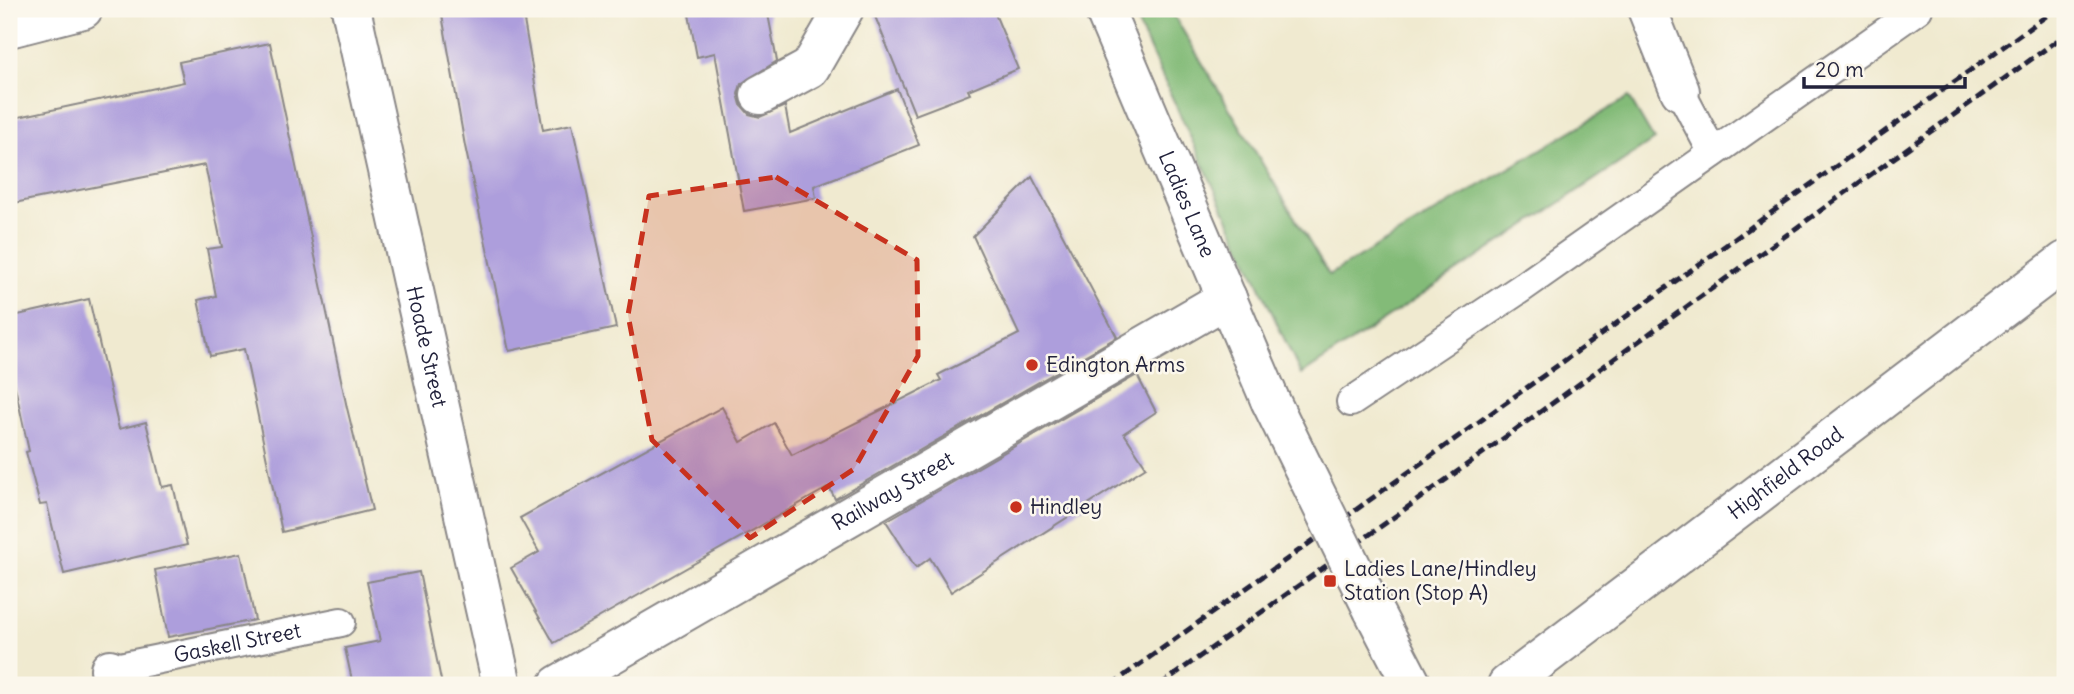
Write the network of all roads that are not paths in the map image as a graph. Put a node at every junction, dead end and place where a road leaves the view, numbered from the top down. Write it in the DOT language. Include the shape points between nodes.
graph roads {
  1 [pos="83,9"];
  2 [pos="351,9"];
  3 [pos="844,9"];
  4 [pos="1104,9"];
  5 [pos="1647,9"];
  6 [pos="1918,9"];
  7 [pos="9,28"];
  8 [pos="1680,91"];
  9 [pos="760,95"];
  10 [pos="1713,153"];
  11 [pos="2065,261"];
  12 [pos="1227,298"];
  13 [pos="1351,402"];
  14 [pos="341,622"];
  15 [pos="112,677"];
  16 [pos="502,685"];
  17 [pos="558,685"];
  18 [pos="1412,685"];
  19 [pos="1507,685"];
  1 -- 7 [label="street"];
  2 -- 16 [label="street, Hoade Street"];
  3 -- 9 [label="street" via="810,68"];
  4 -- 12 [label="street, Ladies Lane"];
  5 -- 8 [label="street"];
  6 -- 10 [label="lane"];
  8 -- 10 [label="lane"];
  10 -- 13 [label="lane"];
  11 -- 19 [label="street, Highfield Road"];
  12 -- 17 [label="street, Railway Street"];
  12 -- 18 [label="street, Ladies Lane, bridge" via="1270,400"];
  14 -- 15 [label="lane, Gaskell Street"];
}
